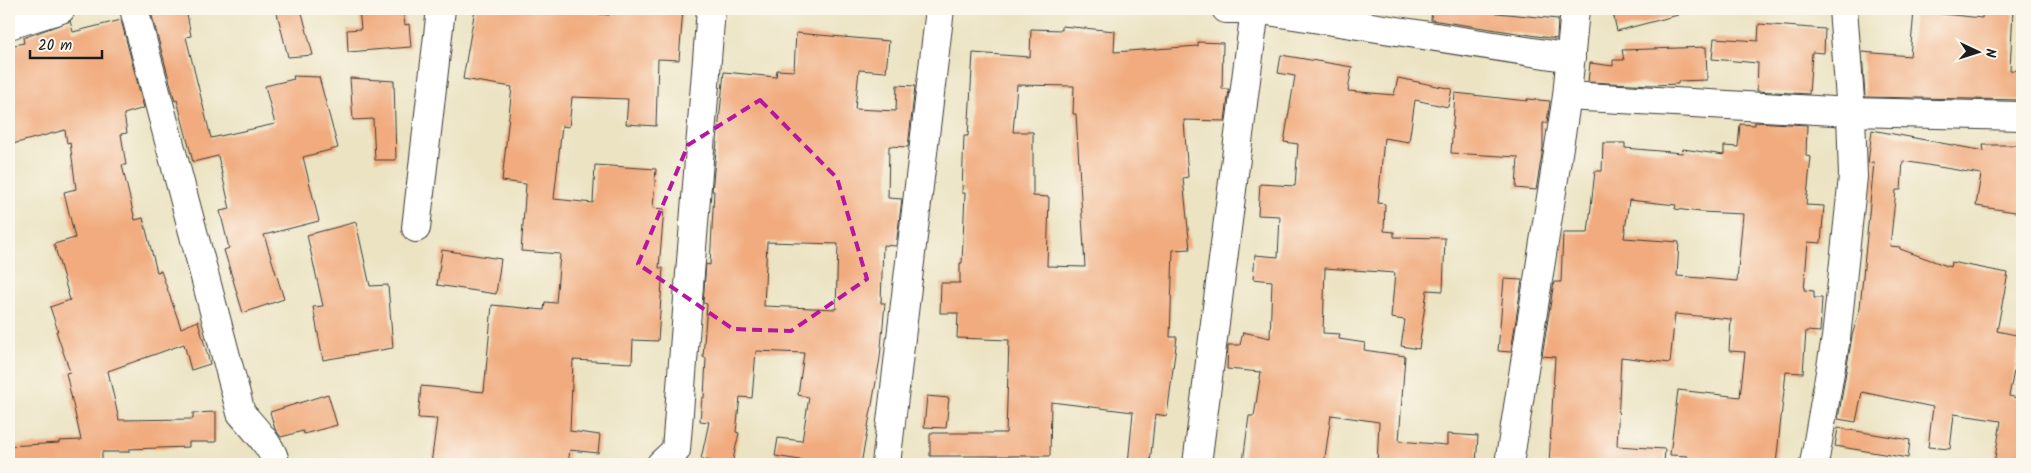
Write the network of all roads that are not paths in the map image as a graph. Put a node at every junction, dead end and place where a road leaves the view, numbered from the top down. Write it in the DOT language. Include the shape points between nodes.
graph roads {
  1 [pos="61,9"];
  2 [pos="134,9"];
  3 [pos="441,9"];
  4 [pos="711,9"];
  5 [pos="940,9"];
  6 [pos="1226,9"];
  7 [pos="1255,9"];
  8 [pos="1574,9"];
  9 [pos="1843,9"];
  10 [pos="1297,13"];
  11 [pos="9,25"];
  12 [pos="1570,58"];
  13 [pos="1568,96"];
  14 [pos="1851,112"];
  15 [pos="2022,116"];
  16 [pos="416,228"];
  17 [pos="275,464"];
  18 [pos="661,464"];
  19 [pos="886,464"];
  20 [pos="1198,464"];
  21 [pos="1509,464"];
  22 [pos="1814,464"];
  1 -- 11 [label="street"];
  2 -- 17 [label="street" via="241,413 276,459"];
  3 -- 16 [label="street"];
  4 -- 18 [label="street" via="676,450"];
  5 -- 19 [label="street"];
  6 -- 7 [label="street"];
  7 -- 10 [label="street"];
  7 -- 20 [label="street"];
  8 -- 12 [label="street"];
  9 -- 14 [label="street"];
  10 -- 12 [label="street"];
  12 -- 13 [label="street"];
  13 -- 14 [label="street"];
  13 -- 21 [label="street"];
  14 -- 15 [label="street"];
  14 -- 22 [label="street" via="1853,177 1836,338"];
}
